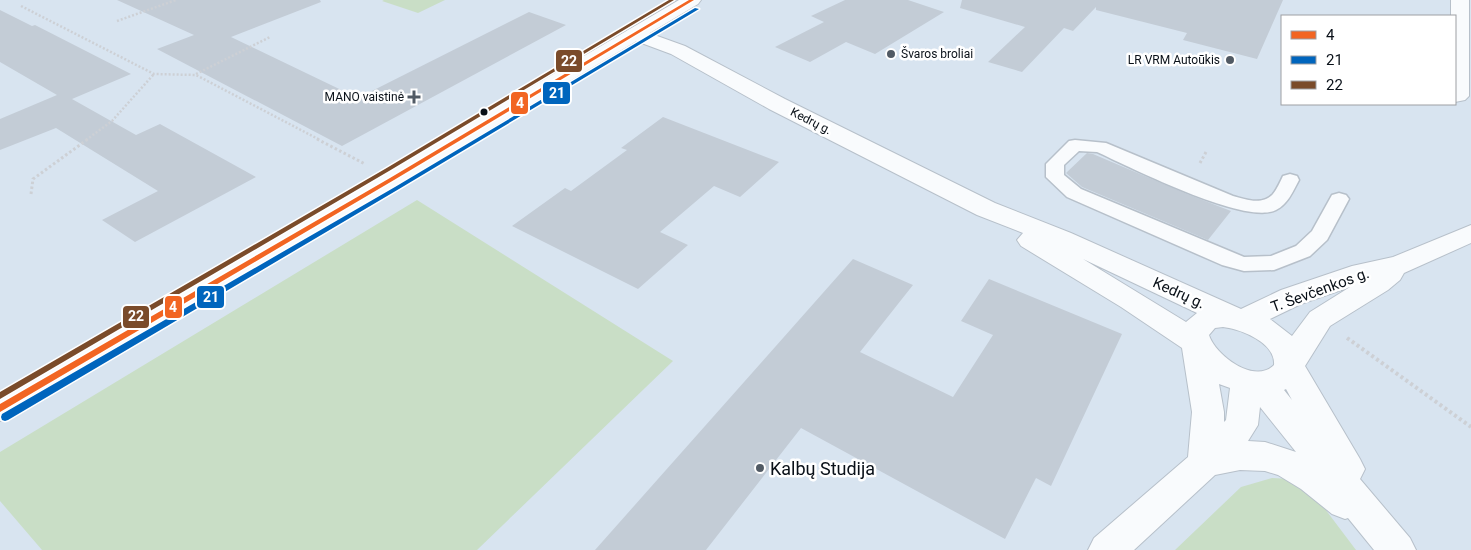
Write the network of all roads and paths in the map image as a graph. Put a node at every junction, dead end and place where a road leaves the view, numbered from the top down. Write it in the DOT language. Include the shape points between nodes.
graph roads {
  1 [pos="176,0"];
  2 [pos="692,0"];
  3 [pos="1460,0"];
  4 [pos="21,6"];
  5 [pos="117,21"];
  6 [pos="635,34"];
  7 [pos="270,37"];
  8 [pos="154,74"];
  9 [pos="196,74"];
  10 [pos="1458,96"];
  11 [pos="392,179"];
  12 [pos="1290,180"];
  13 [pos="32,194"];
  14 [pos="1339,198"];
  15 [pos="986,209"];
  16 [pos="1471,233"];
  17 [pos="1400,265"];
  18 [pos="1238,319"];
  19 [pos="1347,338"];
  20 [pos="1196,345"];
  21 [pos="1290,365"];
  22 [pos="1253,382"];
  23 [pos="0,408"];
  24 [pos="1471,427"];
  25 [pos="1205,463"];
  26 [pos="1391,543"];
  27 [pos="1107,550"];
  1 -- 5 [label="path"];
  2 -- 6 [label="street"];
  3 -- 10 [label="street"];
  4 -- 8 [label="path"];
  6 -- 11 [label="street"];
  6 -- 15 [label="street, Kedrų g." via="678,50 777,104"];
  7 -- 9 [label="path"];
  8 -- 9 [label="path"];
  8 -- 13 [label="path" via="112,121 33,179"];
  9 -- 11 [label="path"];
  11 -- 23 [label="street"];
  12 -- 14 [label="lane" via="1280,198 1269,206 1254,207 1227,201 1100,147 1075,145 1055,164 1055,178 1074,193 1244,264 1274,263 1303,251 1320,235"];
  15 -- 18 [label="street, Kedrų g." via="1062,238"];
  15 -- 20 [label="street, Kedrų g."];
  16 -- 17 [label="street, T. Ševčenkos g."];
  17 -- 18 [label="street, T. Ševčenkos g." via="1362,273"];
  17 -- 21 [label="street, T. Ševčenkos g." via="1378,283 1320,319"];
  18 -- 20 [label="street" via="1214,318 1200,323 1194,334"];
  18 -- 21 [label="street, Kedrų g." via="1271,334 1284,348"];
  19 -- 24 [label="path"];
  20 -- 22 [label="street, Kedrų g." via="1220,370"];
  20 -- 25 [label="street" via="1208,412"];
  21 -- 22 [label="street" via="1280,379"];
  21 -- 26 [label="street, Kedrų g."];
  22 -- 25 [label="street" via="1242,425"];
  22 -- 26 [label="street"];
  25 -- 26 [label="street" via="1252,455 1289,464 1324,486"];
  25 -- 27 [label="street"];
}
